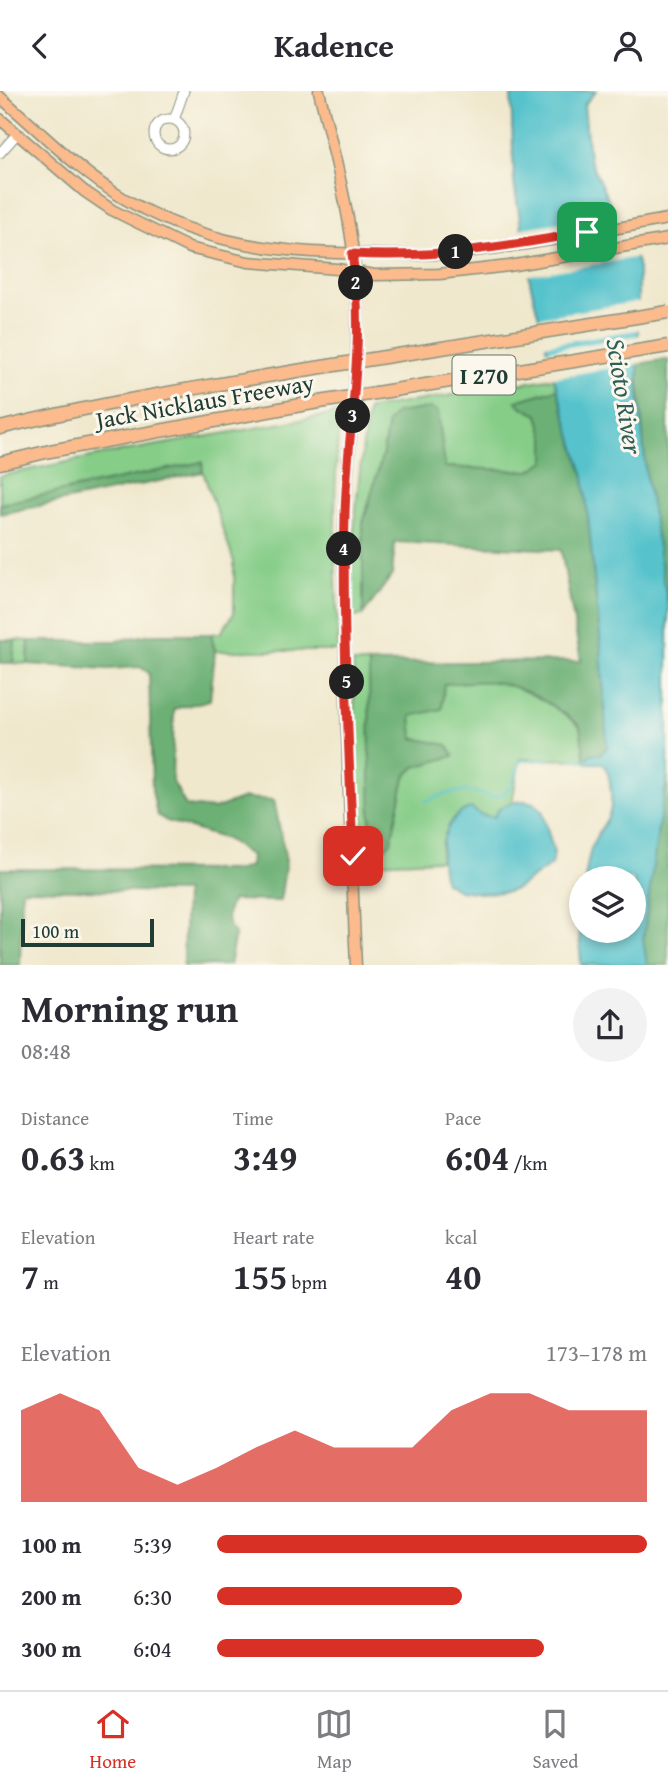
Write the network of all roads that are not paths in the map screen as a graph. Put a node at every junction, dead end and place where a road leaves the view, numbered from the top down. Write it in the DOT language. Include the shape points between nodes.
graph roads {
  1 [pos="184,91"];
  2 [pos="319,91"];
  3 [pos="0,97"];
  4 [pos="0,119"];
  5 [pos="174,120"];
  6 [pos="17,134"];
  7 [pos="0,153"];
  8 [pos="668,219"];
  9 [pos="668,239"];
  10 [pos="352,254"];
  11 [pos="355,273"];
  12 [pos="668,312"];
  13 [pos="668,346"];
  14 [pos="0,428"];
  15 [pos="0,463"];
  16 [pos="356,965"];
  1 -- 5 [label="street"];
  2 -- 10 [label="main road"];
  3 -- 10 [label="main road" via="93,177 169,221 258,248"];
  4 -- 6 [label="main road"];
  6 -- 7 [label="street"];
  6 -- 11 [label="main road" via="112,210 189,248 248,262"];
  8 -- 10 [label="main road" via="507,246 408,255"];
  9 -- 11 [label="main road" via="486,269 408,275"];
  10 -- 11 [label="main road"];
  11 -- 16 [label="main road" via="357,367 344,547"];
  12 -- 14 [label="highway, Jack Nicklaus Freeway / I 270, bridge" via="173,391"];
  13 -- 15 [label="highway, Jack Nicklaus Freeway / I 270, bridge" via="301,405"];
}
